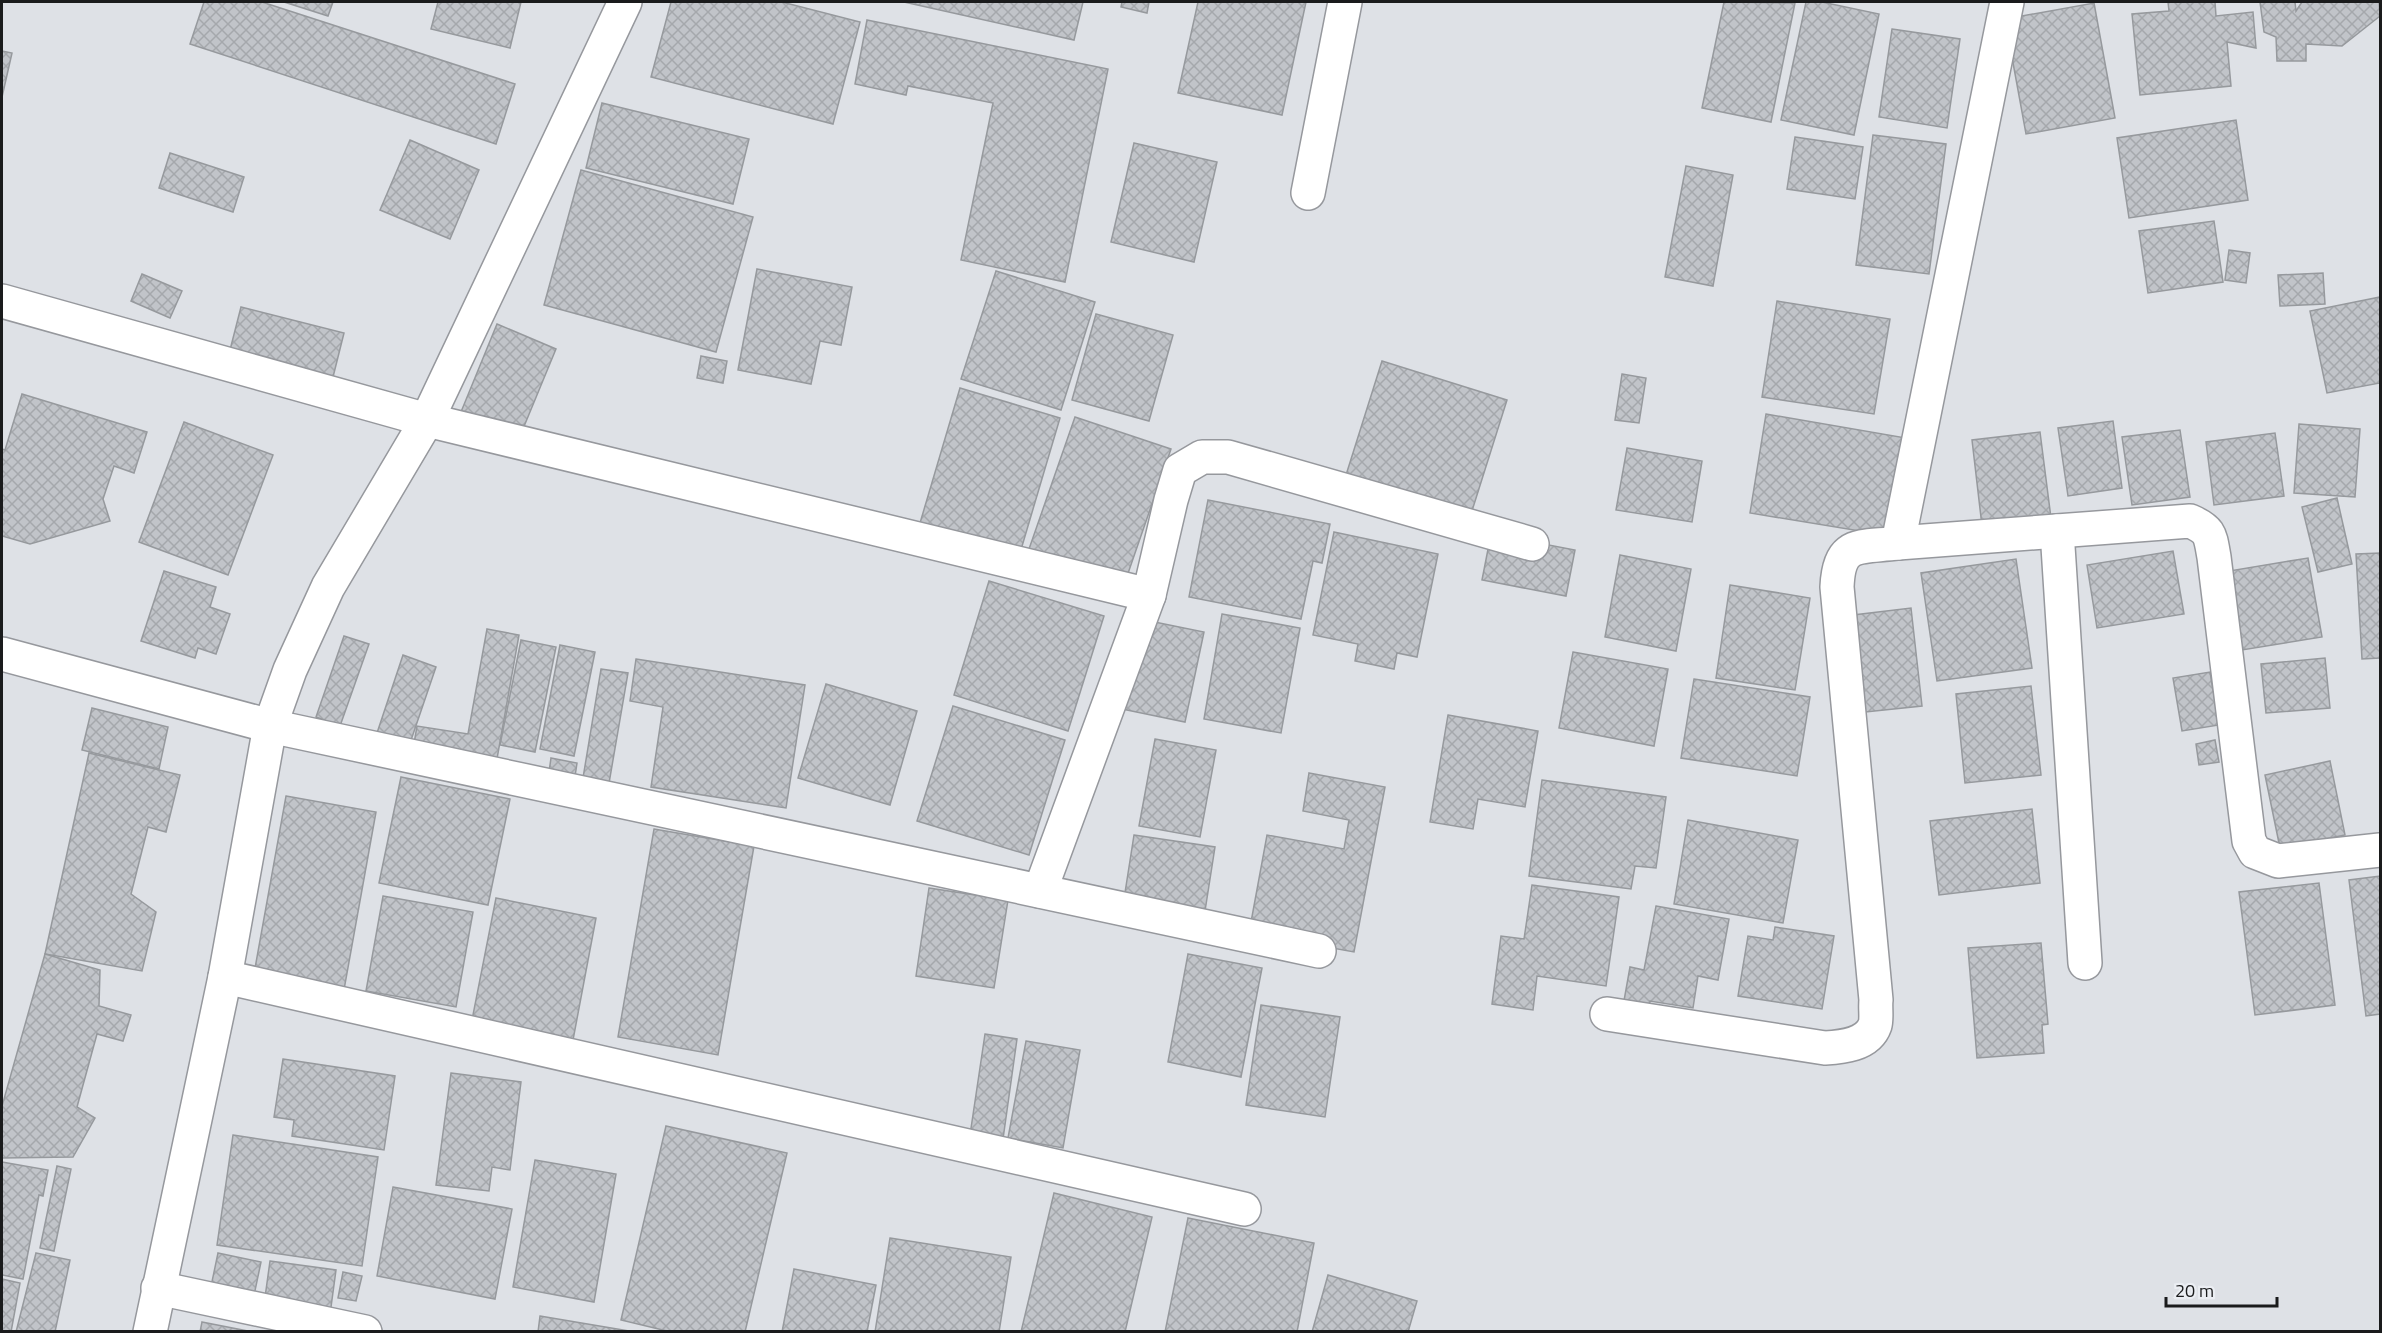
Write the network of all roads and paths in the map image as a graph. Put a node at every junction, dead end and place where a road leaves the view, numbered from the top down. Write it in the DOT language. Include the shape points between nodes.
graph roads {
  1 [pos="625,2"];
  2 [pos="1345,2"];
  3 [pos="2007,2"];
  4 [pos="1308,193"];
  5 [pos="2,301"];
  6 [pos="427,420"];
  7 [pos="2057,531"];
  8 [pos="1898,543"];
  9 [pos="1532,544"];
  10 [pos="1149,595"];
  11 [pos="2,654"];
  12 [pos="270,726"];
  13 [pos="2380,850"];
  14 [pos="1040,891"];
  15 [pos="1319,951"];
  16 [pos="2085,963"];
  17 [pos="225,977"];
  18 [pos="1607,1014"];
  19 [pos="1244,1209"];
  20 [pos="158,1288"];
  21 [pos="150,1332"];
  22 [pos="365,1332"];
  1 -- 6 [label="street"];
  2 -- 4 [label="street"];
  3 -- 8 [label="street"];
  5 -- 6 [label="street"];
  6 -- 10 [label="street"];
  6 -- 12 [label="street" via="328,587 290,670"];
  7 -- 8 [label="street"];
  7 -- 13 [label="street" via="2190,521 2204,527 2214,557 2249,841 2255,852 2278,861"];
  7 -- 16 [label="street"];
  8 -- 18 [label="street" via="1855,549 1844,555 1838,569 1876,1000 1875,1026 1862,1040 1845,1047 1825,1048"];
  9 -- 10 [label="street" via="1228,457 1202,457 1180,470"];
  10 -- 14 [label="street"];
  11 -- 12 [label="street"];
  12 -- 14 [label="street"];
  12 -- 17 [label="street"];
  14 -- 15 [label="street"];
  17 -- 19 [label="street"];
  17 -- 20 [label="street"];
  20 -- 21 [label="street"];
  20 -- 22 [label="street"];
}
